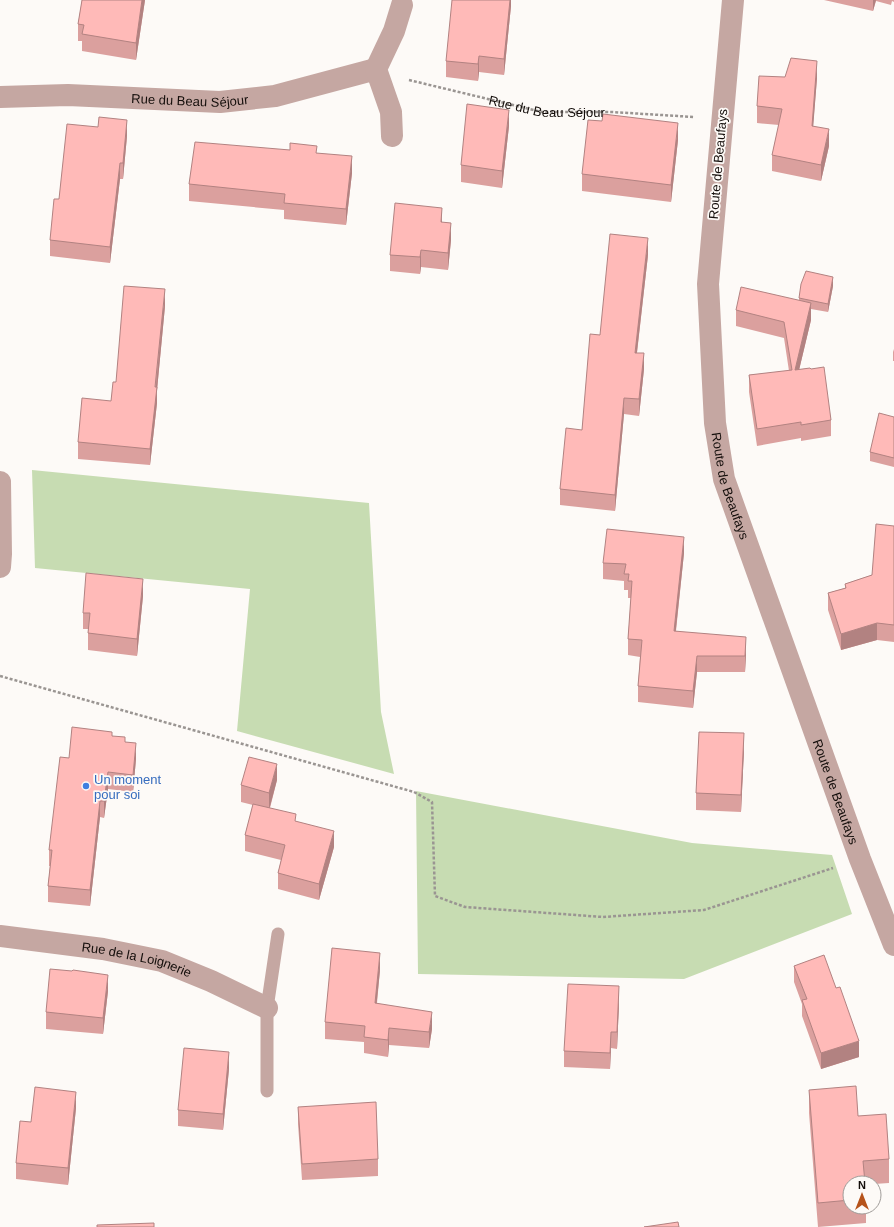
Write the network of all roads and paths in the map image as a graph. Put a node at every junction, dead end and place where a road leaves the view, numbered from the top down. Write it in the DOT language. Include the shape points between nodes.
graph roads {
  1 [pos="733,0"];
  2 [pos="402,5"];
  3 [pos="376,69"];
  4 [pos="0,97"];
  5 [pos="722,119"];
  6 [pos="392,136"];
  7 [pos="0,482"];
  8 [pos="0,567"];
  9 [pos="0,676"];
  10 [pos="860,859"];
  11 [pos="278,934"];
  12 [pos="0,936"];
  13 [pos="894,946"];
  14 [pos="266,1008"];
  15 [pos="267,1091"];
  1 -- 5 [label="street, Route de Beaufays"];
  2 -- 3 [label="street" via="394,31"];
  3 -- 4 [label="street, Rue du Beau Séjour" via="275,96 220,102 68,95"];
  3 -- 5 [label="path, Rue du Beau Séjour" via="426,85 542,112 612,112"];
  3 -- 6 [label="street" via="391,112"];
  5 -- 10 [label="street, Route de Beaufays" via="708,284 715,422 724,479"];
  7 -- 8 [label="street"];
  9 -- 10 [label="path" via="414,792 432,802 435,896 465,907 603,918 704,910"];
  10 -- 13 [label="street, Route de Beaufays"];
  11 -- 14 [label="lane"];
  12 -- 14 [label="street, Rue de la Loignerie" via="103,949 162,961"];
  14 -- 15 [label="lane"];
}
